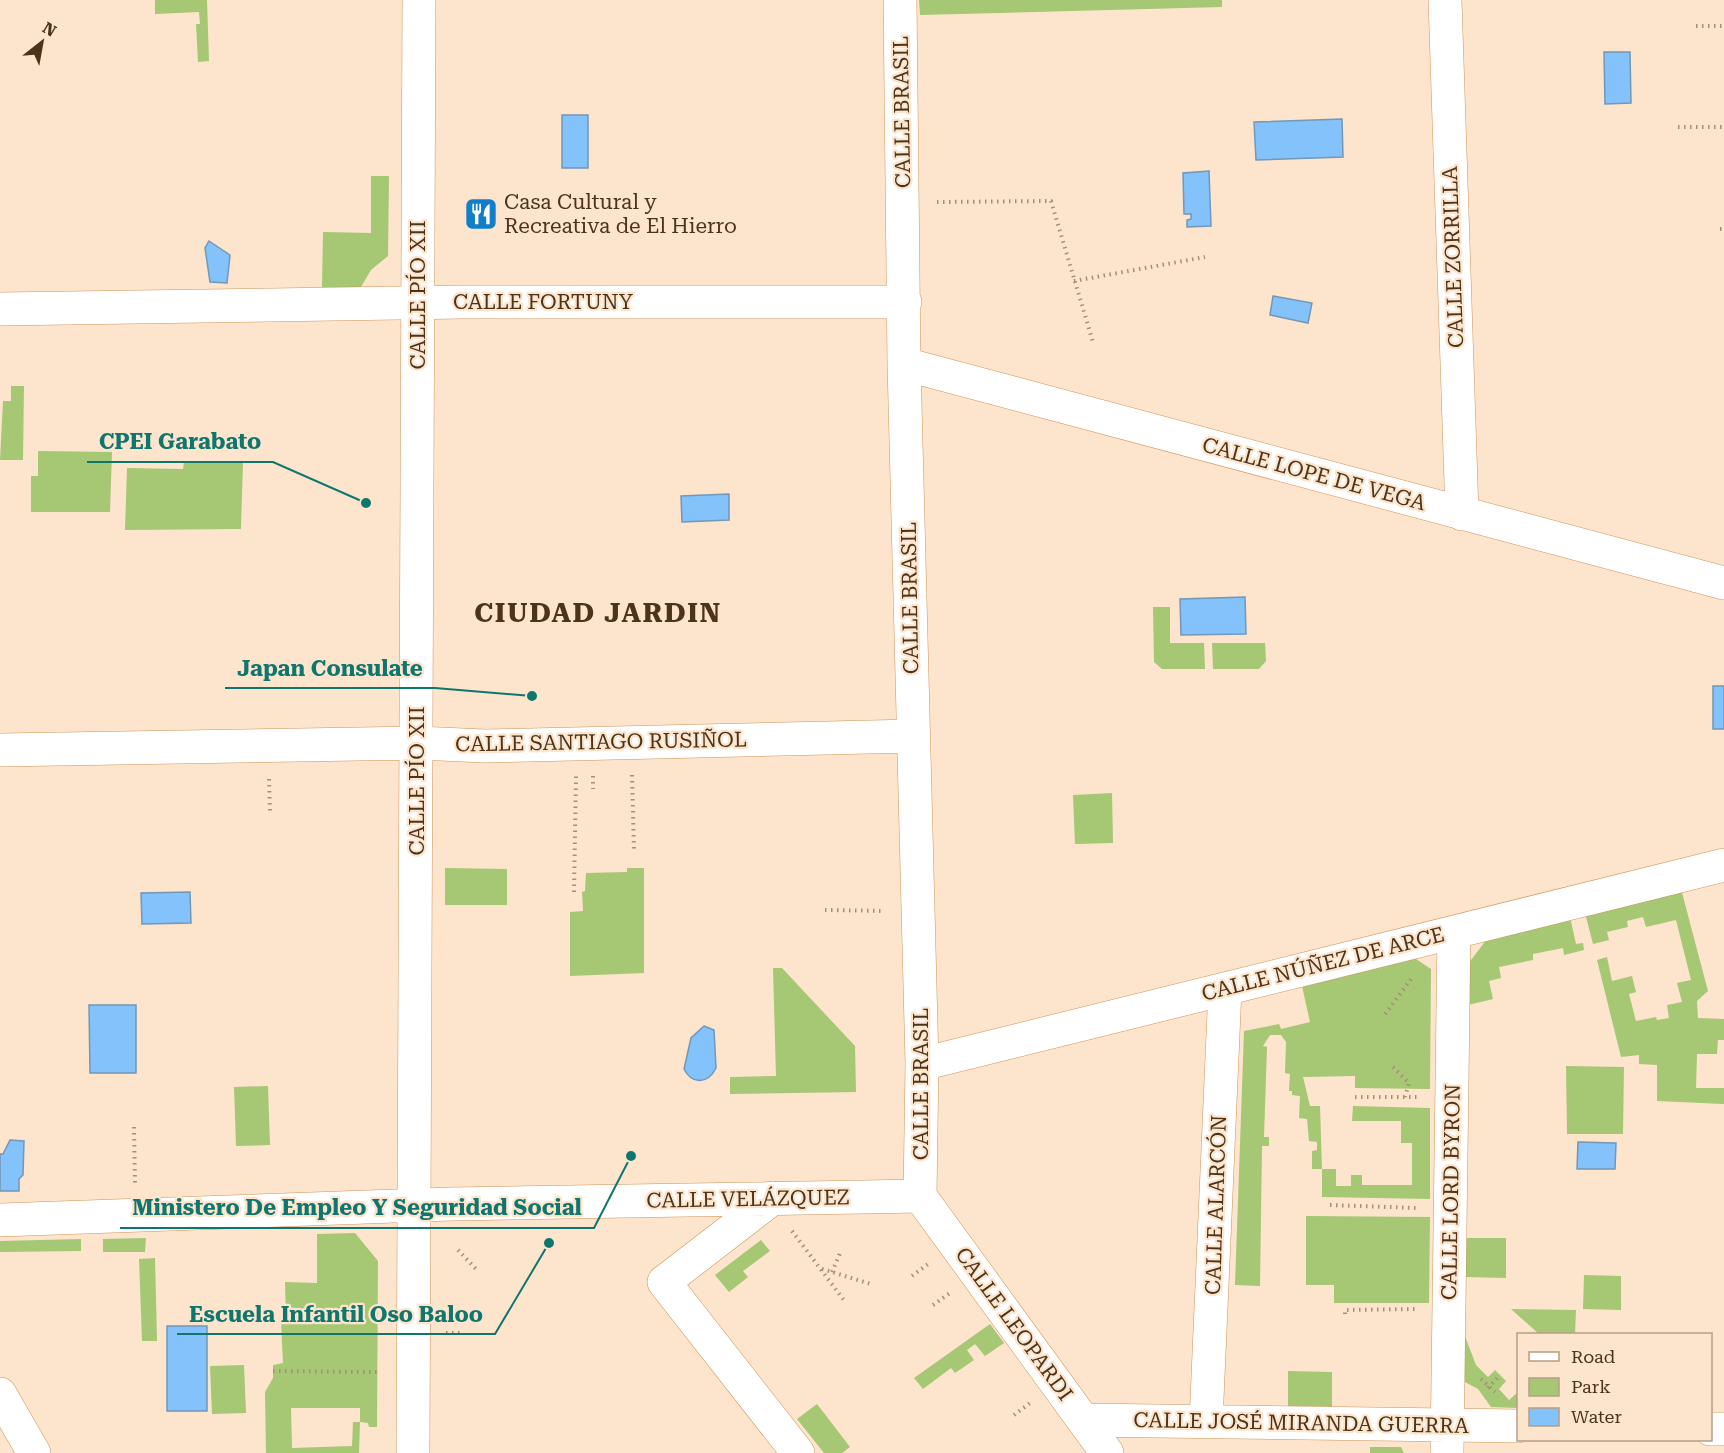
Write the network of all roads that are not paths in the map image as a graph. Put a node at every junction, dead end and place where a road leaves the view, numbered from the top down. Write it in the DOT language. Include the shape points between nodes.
graph roads {
  1 [pos="408,0"];
  2 [pos="419,0"];
  3 [pos="900,0"];
  4 [pos="1445,0"];
  5 [pos="905,302"];
  6 [pos="412,303"];
  7 [pos="0,309"];
  8 [pos="904,364"];
  9 [pos="1462,514"];
  10 [pos="1724,584"];
  11 [pos="913,736"];
  12 [pos="418,743"];
  13 [pos="0,750"];
  14 [pos="1724,865"];
  15 [pos="1454,932"];
  16 [pos="1225,989"];
  17 [pos="922,1064"];
  18 [pos="920,1196"];
  19 [pos="773,1198"];
  20 [pos="414,1206"];
  21 [pos="0,1220"];
  22 [pos="0,1394"];
  23 [pos="1083,1420"];
  24 [pos="1206,1422"];
  25 [pos="1517,1426"];
  26 [pos="1448,1439"];
  27 [pos="34,1453"];
  28 [pos="413,1453"];
  29 [pos="798,1453"];
  30 [pos="1107,1453"];
  1 -- 6 [label="street"];
  2 -- 6 [label="street, CALLE PÍO XII"];
  3 -- 5 [label="street, CALLE BRASIL"];
  4 -- 9 [label="street, CALLE ZORRILLA"];
  5 -- 6 [label="street, CALLE FORTUNY"];
  5 -- 8 [label="street, CALLE BRASIL"];
  6 -- 7 [label="street, CALLE FORTUNY"];
  6 -- 12 [label="street, CALLE PÍO XII"];
  8 -- 9 [label="street, CALLE LOPE DE VEGA"];
  8 -- 11 [label="street, CALLE BRASIL"];
  9 -- 10 [label="street, CALLE LOPE DE VEGA"];
  11 -- 12 [label="street, CALLE SANTIAGO RUSIÑOL" via="485,746"];
  11 -- 17 [label="street, CALLE BRASIL"];
  12 -- 13 [label="street, CALLE SANTIAGO RUSIÑOL"];
  12 -- 20 [label="street, CALLE PÍO XII"];
  14 -- 15 [label="street, CALLE NÚÑEZ DE ARCE"];
  15 -- 16 [label="street, CALLE NÚÑEZ DE ARCE"];
  15 -- 26 [label="street, CALLE LORD BYRON"];
  16 -- 17 [label="street, CALLE NÚÑEZ DE ARCE"];
  16 -- 24 [label="street, CALLE ALARCÓN"];
  17 -- 18 [label="street, CALLE BRASIL"];
  18 -- 19 [label="street, CALLE VELÁZQUEZ"];
  18 -- 23 [label="street, CALLE LEOPARDI"];
  19 -- 20 [label="street, CALLE VELÁZQUEZ"];
  19 -- 29 [label="street" via="664,1282"];
  20 -- 21 [label="street, CALLE VELÁZQUEZ"];
  20 -- 28 [label="street, CALLE PÍO XII"];
  22 -- 27 [label="street"];
  23 -- 24 [label="street, CALLE JOSÉ MIRANDA GUERRA"];
  23 -- 30 [label="street, CALLE LEOPARDI"];
  24 -- 26 [label="street, CALLE JOSÉ MIRANDA GUERRA"];
  25 -- 26 [label="street, CALLE JOSÉ MIRANDA GUERRA"];
}
